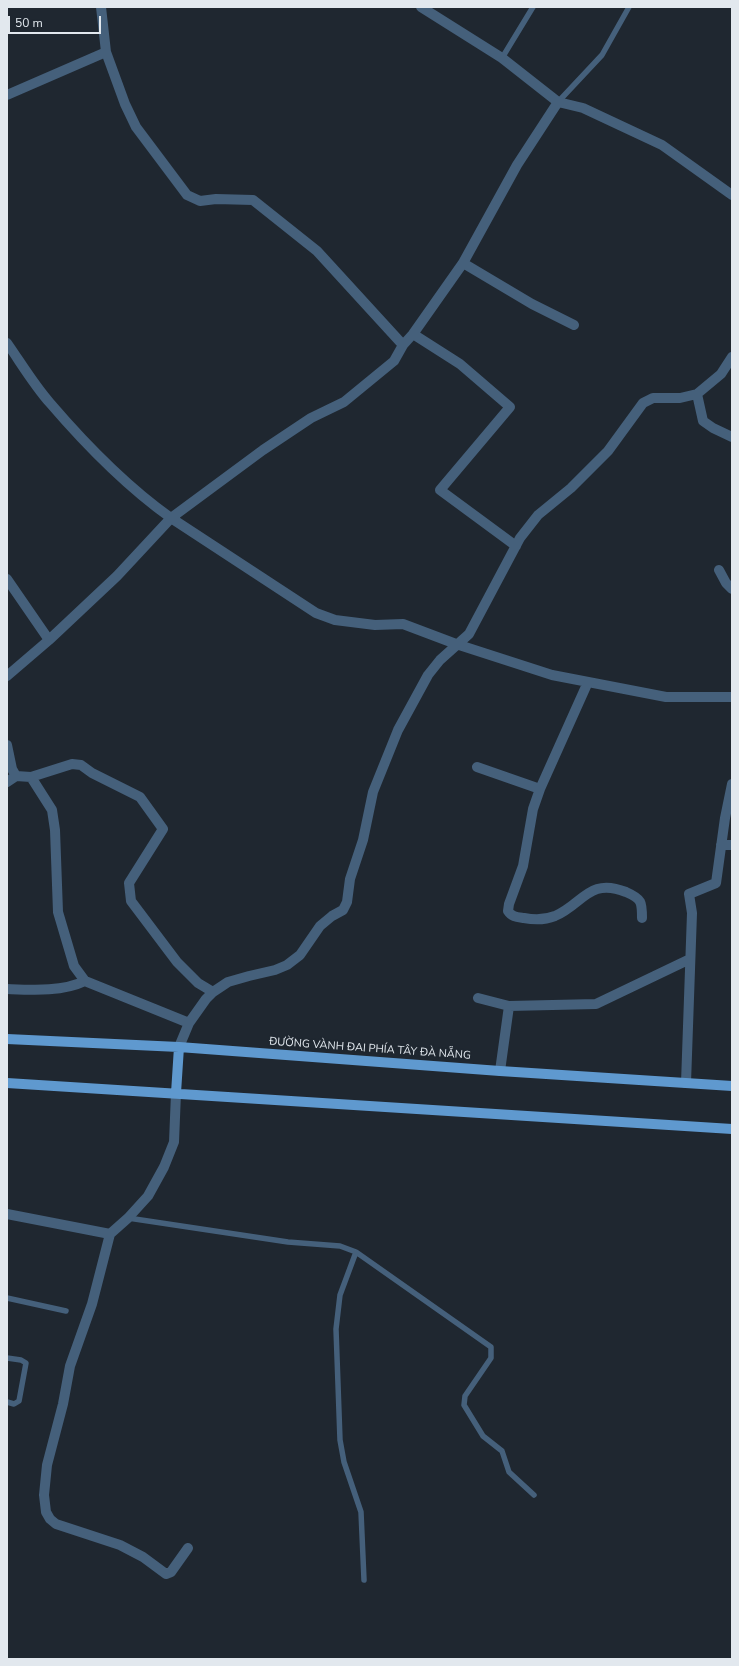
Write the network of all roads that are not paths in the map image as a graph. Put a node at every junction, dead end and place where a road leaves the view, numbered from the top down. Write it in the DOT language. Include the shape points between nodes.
graph roads {
  1 [pos="101,7"];
  2 [pos="421,7"];
  3 [pos="533,7"];
  4 [pos="629,7"];
  5 [pos="106,52"];
  6 [pos="502,58"];
  7 [pos="7,95"];
  8 [pos="558,102"];
  9 [pos="732,195"];
  10 [pos="463,263"];
  11 [pos="574,325"];
  12 [pos="413,334"];
  13 [pos="7,343"];
  14 [pos="403,345"];
  15 [pos="732,357"];
  16 [pos="697,394"];
  17 [pos="732,437"];
  18 [pos="171,518"];
  19 [pos="516,546"];
  20 [pos="719,570"];
  21 [pos="7,579"];
  22 [pos="732,589"];
  23 [pos="49,640"];
  24 [pos="456,644"];
  25 [pos="7,676"];
  26 [pos="588,682"];
  27 [pos="732,697"];
  28 [pos="7,745"];
  29 [pos="476,767"];
  30 [pos="16,776"];
  31 [pos="31,777"];
  32 [pos="7,782"];
  33 [pos="732,784"];
  34 [pos="540,789"];
  35 [pos="721,845"];
  36 [pos="732,845"];
  37 [pos="642,918"];
  38 [pos="690,959"];
  39 [pos="84,981"];
  40 [pos="7,989"];
  41 [pos="213,992"];
  42 [pos="478,998"];
  43 [pos="509,1006"];
  44 [pos="189,1023"];
  45 [pos="7,1039"];
  46 [pos="179,1047"];
  47 [pos="500,1071"];
  48 [pos="7,1083"];
  49 [pos="686,1083"];
  50 [pos="732,1086"];
  51 [pos="176,1092"];
  52 [pos="732,1129"];
  53 [pos="7,1214"];
  54 [pos="128,1218"];
  55 [pos="110,1234"];
  56 [pos="356,1252"];
  57 [pos="7,1298"];
  58 [pos="66,1311"];
  59 [pos="7,1358"];
  60 [pos="7,1402"];
  61 [pos="534,1495"];
  62 [pos="188,1548"];
  63 [pos="364,1580"];
  1 -- 5 [label="street"];
  2 -- 6 [label="street"];
  3 -- 6 [label="lane"];
  4 -- 8 [label="lane" via="602,55"];
  5 -- 7 [label="street"];
  5 -- 14 [label="street" via="136,127 187,196 200,201 253,200 317,251"];
  6 -- 8 [label="street"];
  8 -- 9 [label="street" via="583,108 662,145"];
  8 -- 10 [label="street" via="517,165"];
  10 -- 11 [label="street" via="532,304"];
  10 -- 12 [label="street"];
  12 -- 14 [label="street"];
  12 -- 19 [label="street" via="460,364 510,407 440,490"];
  13 -- 18 [label="street" via="49,402 95,452 122,479"];
  14 -- 18 [label="street" via="394,361 344,402 311,418 263,450"];
  15 -- 16 [label="street" via="721,374"];
  16 -- 17 [label="street" via="703,421"];
  16 -- 19 [label="street" via="680,398 653,398 643,402 608,451 571,488 538,515"];
  18 -- 23 [label="street" via="117,576"];
  18 -- 24 [label="street" via="316,613 335,620 375,625 404,624"];
  19 -- 24 [label="street" via="469,634"];
  20 -- 22 [label="street"];
  21 -- 23 [label="street"];
  23 -- 25 [label="street"];
  24 -- 26 [label="street" via="552,675"];
  24 -- 41 [label="street" via="428,675 398,730 373,792 363,840 342,910 320,926 300,956 287,965 228,982"];
  26 -- 27 [label="street" via="666,697"];
  26 -- 34 [label="street"];
  28 -- 30 [label="street"];
  29 -- 34 [label="street"];
  30 -- 31 [label="street"];
  30 -- 32 [label="street"];
  31 -- 39 [label="street" via="52,810 58,912 74,966"];
  31 -- 41 [label="street" via="72,764 81,765 140,797 163,829 128,883 130,901 177,962 198,984"];
  33 -- 35 [label="street"];
  34 -- 37 [label="street" via="530,824 523,866 509,904 508,911 511,915 535,920 545,919 555,916 595,889 612,888 637,897 642,904"];
  35 -- 36 [label="street"];
  35 -- 38 [label="street" via="716,883 689,894 692,913"];
  38 -- 43 [label="street" via="596,1004"];
  38 -- 49 [label="street"];
  39 -- 40 [label="street" via="75,986 31,990"];
  39 -- 44 [label="street"];
  41 -- 44 [label="street"];
  42 -- 43 [label="street"];
  43 -- 47 [label="street"];
  44 -- 46 [label="street"];
  45 -- 46 [label="main road, ĐƯỜNG VÀNH ĐAI PHÍA TÂY ĐÀ NẴNG"];
  46 -- 47 [label="main road, ĐƯỜNG VÀNH ĐAI PHÍA TÂY ĐÀ NẴNG"];
  46 -- 51 [label="main road"];
  47 -- 49 [label="main road, ĐƯỜNG VÀNH ĐAI PHÍA TÂY ĐÀ NẴNG"];
  48 -- 51 [label="main road"];
  49 -- 50 [label="main road, ĐƯỜNG VÀNH ĐAI PHÍA TÂY ĐÀ NẴNG"];
  51 -- 52 [label="main road"];
  51 -- 54 [label="street" via="174,1142 148,1196"];
  53 -- 55 [label="street"];
  54 -- 55 [label="street"];
  54 -- 56 [label="lane" via="288,1242 340,1246"];
  55 -- 62 [label="street" via="92,1304 70,1366 47,1465 44,1495 46,1512 56,1524 120,1545 143,1557 166,1574 171,1572"];
  56 -- 61 [label="lane" via="491,1347 491,1358 465,1396 464,1405 483,1436 502,1451 509,1472"];
  56 -- 63 [label="lane" via="340,1295 336,1329 340,1440 344,1462 361,1512"];
  57 -- 58 [label="lane"];
  59 -- 60 [label="lane" via="26,1363 19,1401 14,1404"];
}
